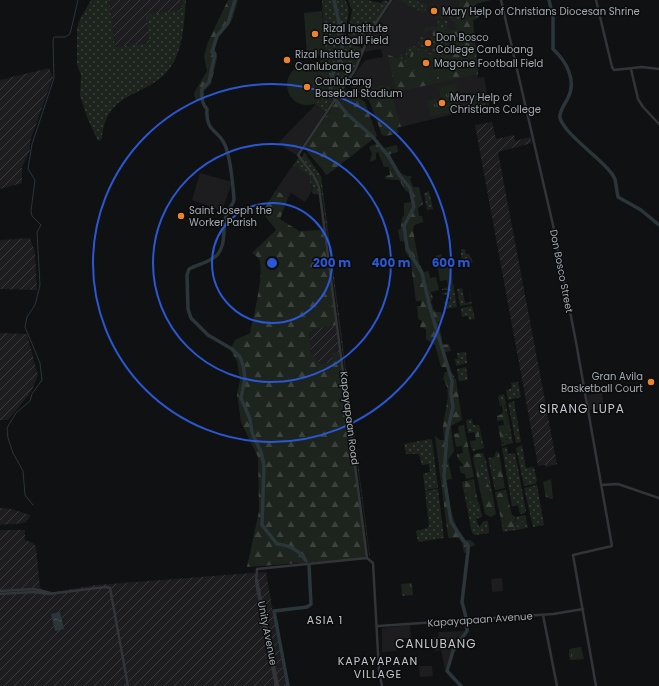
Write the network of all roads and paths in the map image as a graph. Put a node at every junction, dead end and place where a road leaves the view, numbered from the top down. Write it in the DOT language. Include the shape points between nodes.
graph roads {
  1 [pos="391,0"];
  2 [pos="500,0"];
  3 [pos="596,0"];
  4 [pos="631,69"];
  5 [pos="659,69"];
  6 [pos="659,124"];
  7 [pos="601,485"];
  8 [pos="659,498"];
  9 [pos="367,558"];
  10 [pos="0,593"];
  11 [pos="583,609"];
  12 [pos="543,615"];
  13 [pos="378,626"];
  14 [pos="128,686"];
  15 [pos="277,686"];
  16 [pos="382,686"];
  17 [pos="557,686"];
  18 [pos="596,686"];
  1 -- 9 [label="street, Kapayapaan Road" via="372,29 358,64 298,154 319,187"];
  2 -- 7 [label="street, Don Bosco Street" via="553,225"];
  3 -- 4 [label="street" via="612,68"];
  4 -- 5 [label="street"];
  4 -- 6 [label="street" via="638,99"];
  7 -- 8 [label="street" via="618,484"];
  7 -- 11 [label="street, Don Bosco Street" via="612,546 573,555"];
  9 -- 13 [label="street, Kapayapaan Road" via="373,562"];
  9 -- 15 [label="street, Unity Avenue" via="257,570"];
  10 -- 14 [label="street" via="51,594 110,588"];
  11 -- 12 [label="street, Kapayapaan Avenue"];
  11 -- 18 [label="street"];
  12 -- 13 [label="street, Kapayapaan Avenue"];
  12 -- 17 [label="street"];
  13 -- 16 [label="street, Kapayapaan Road"];
}
